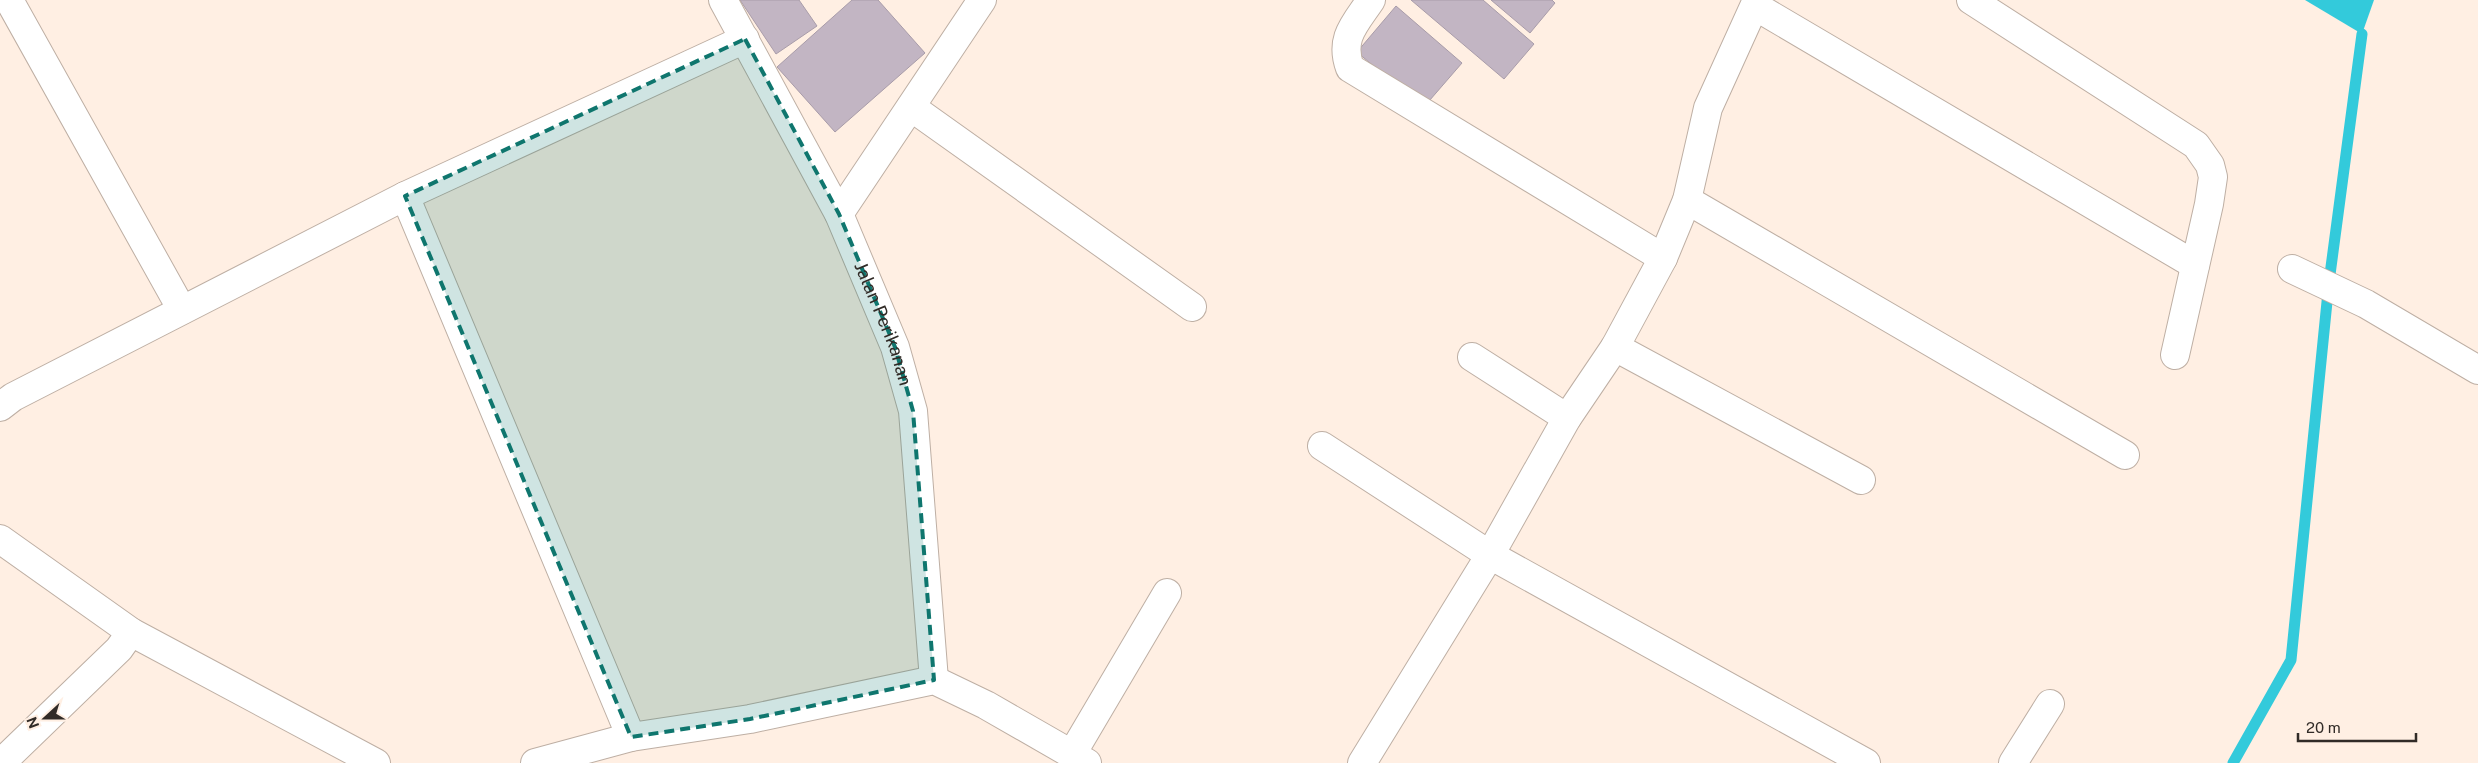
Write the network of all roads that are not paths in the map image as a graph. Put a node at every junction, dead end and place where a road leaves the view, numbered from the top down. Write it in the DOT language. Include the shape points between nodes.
graph roads {
  1 [pos="9,0"];
  2 [pos="723,0"];
  3 [pos="982,0"];
  4 [pos="1371,0"];
  5 [pos="1971,0"];
  6 [pos="1756,3"];
  7 [pos="745,39"];
  8 [pos="911,107"];
  9 [pos="405,196"];
  10 [pos="1687,200"];
  11 [pos="839,214"];
  12 [pos="1663,258"];
  13 [pos="2195,265"];
  14 [pos="2292,269"];
  15 [pos="1192,307"];
  16 [pos="182,310"];
  17 [pos="1616,347"];
  18 [pos="2175,355"];
  19 [pos="1472,357"];
  20 [pos="2478,370"];
  21 [pos="0,407"];
  22 [pos="1567,418"];
  23 [pos="1322,446"];
  24 [pos="2125,455"];
  25 [pos="1860,480"];
  26 [pos="0,539"];
  27 [pos="1490,554"];
  28 [pos="1168,593"];
  29 [pos="131,632"];
  30 [pos="934,680"];
  31 [pos="2050,704"];
  32 [pos="631,737"];
  33 [pos="1079,758"];
  34 [pos="1,763"];
  35 [pos="376,763"];
  36 [pos="535,763"];
  37 [pos="1362,763"];
  38 [pos="1866,763"];
  39 [pos="2013,763"];
  1 -- 16 [label="street"];
  2 -- 7 [label="street, Jalan Perikanan"];
  3 -- 8 [label="street"];
  4 -- 12 [label="street" via="1349,32 1346,50 1350,68"];
  5 -- 13 [label="street" via="2196,145 2210,165 2213,177"];
  6 -- 10 [label="street" via="1708,108"];
  6 -- 13 [label="street"];
  7 -- 9 [label="street"];
  7 -- 11 [label="street, Jalan Perikanan"];
  8 -- 11 [label="street"];
  8 -- 15 [label="street"];
  9 -- 16 [label="street"];
  9 -- 32 [label="street"];
  10 -- 12 [label="street"];
  10 -- 24 [label="street"];
  11 -- 30 [label="street, Jalan Perikanan" via="895,348 912,411"];
  12 -- 17 [label="street"];
  13 -- 18 [label="street"];
  14 -- 20 [label="street" via="2366,304"];
  16 -- 21 [label="street" via="12,397"];
  17 -- 22 [label="street"];
  17 -- 25 [label="street"];
  19 -- 22 [label="street"];
  22 -- 27 [label="street"];
  23 -- 27 [label="street"];
  26 -- 29 [label="street"];
  27 -- 37 [label="street"];
  27 -- 38 [label="street"];
  28 -- 33 [label="street"];
  29 -- 34 [label="street" via="120,649"];
  29 -- 35 [label="street"];
  30 -- 32 [label="street" via="750,719"];
  30 -- 33 [label="street" via="986,705"];
  31 -- 39 [label="street"];
  32 -- 36 [label="street"];
}
